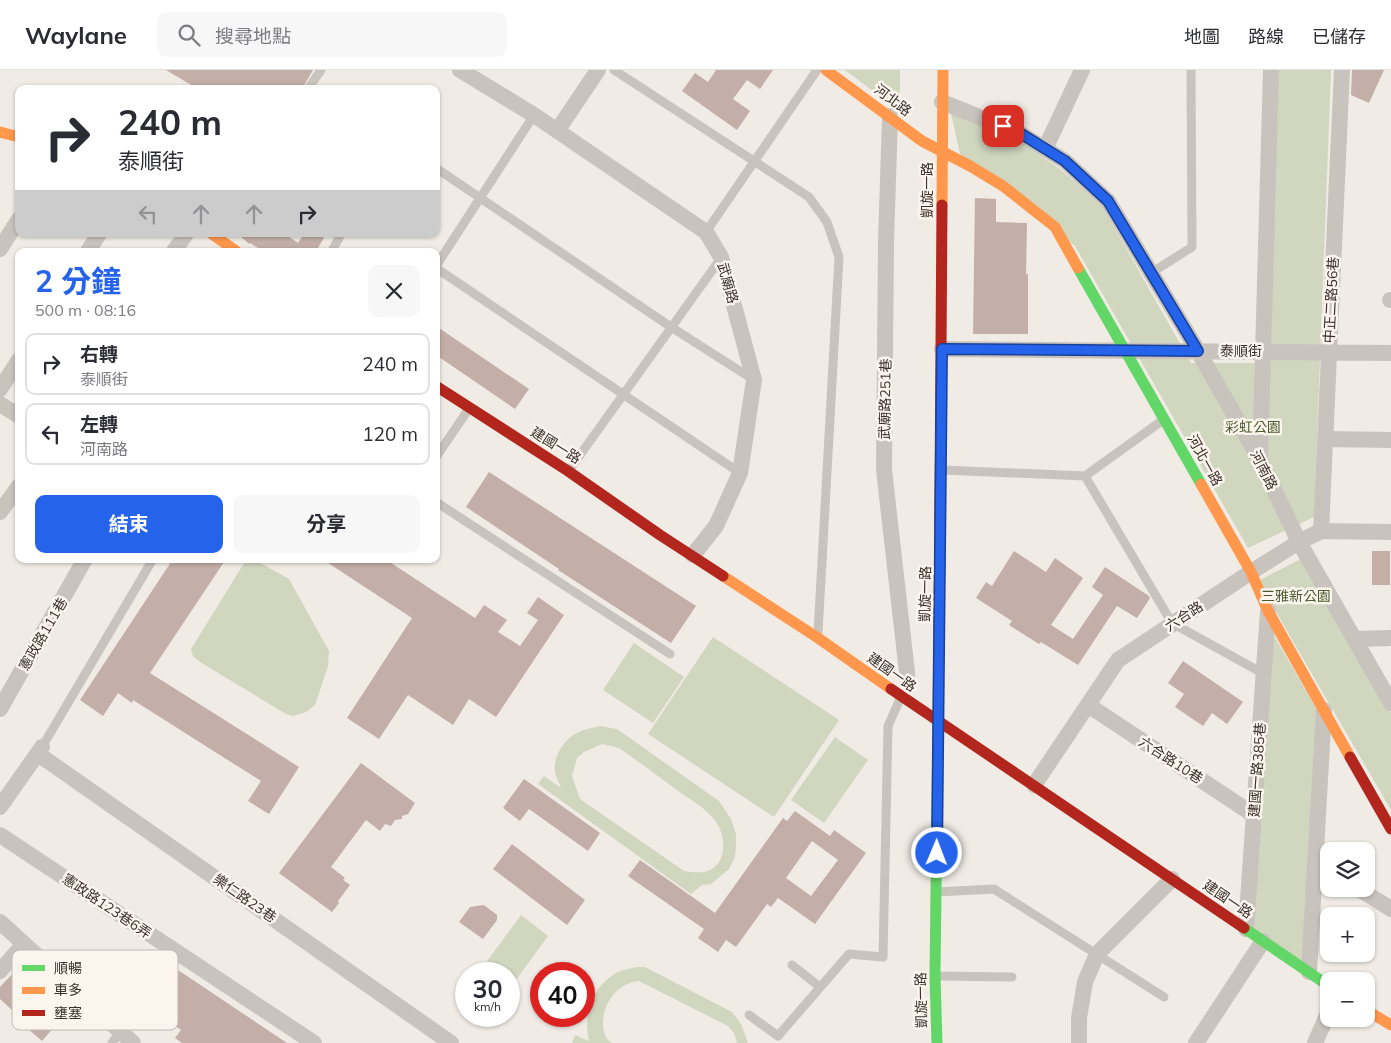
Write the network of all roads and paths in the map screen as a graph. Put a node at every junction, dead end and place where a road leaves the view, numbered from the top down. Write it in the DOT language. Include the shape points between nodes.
graph roads {
  1 [pos="321,70"];
  2 [pos="460,70"];
  3 [pos="598,70"];
  4 [pos="614,70"];
  5 [pos="817,70"];
  6 [pos="826,70"];
  7 [pos="943,70"];
  8 [pos="1082,70"];
  9 [pos="1191,70"];
  10 [pos="1271,70"];
  11 [pos="1342,70"];
  12 [pos="313,85"];
  13 [pos="942,102"];
  14 [pos="534,115"];
  15 [pos="890,116"];
  16 [pos="557,131"];
  17 [pos="942,149"];
  18 [pos="1045,149"];
  19 [pos="754,162"];
  20 [pos="440,171"];
  21 [pos="481,197"];
  22 [pos="15,225"];
  23 [pos="706,232"];
  24 [pos="98,237"];
  25 [pos="184,237"];
  26 [pos="216,237"];
  27 [pos="90,248"];
  28 [pos="176,248"];
  29 [pos="232,248"];
  30 [pos="0,249"];
  31 [pos="721,258"];
  32 [pos="440,261"];
  33 [pos="440,270"];
  34 [pos="1151,273"];
  35 [pos="671,327"];
  36 [pos="942,349"];
  37 [pos="1125,350"];
  38 [pos="1198,351"];
  39 [pos="1263,352"];
  40 [pos="1328,352"];
  41 [pos="1391,353"];
  42 [pos="15,366"];
  43 [pos="754,380"];
  44 [pos="0,389"];
  45 [pos="440,389"];
  46 [pos="623,394"];
  47 [pos="0,404"];
  48 [pos="470,408"];
  49 [pos="15,413"];
  50 [pos="1165,418"];
  51 [pos="1324,439"];
  52 [pos="1391,440"];
  53 [pos="440,451"];
  54 [pos="1260,460"];
  55 [pos="568,470"];
  56 [pos="941,470"];
  57 [pos="740,473"];
  58 [pos="1085,476"];
  59 [pos="15,493"];
  60 [pos="440,505"];
  61 [pos="1,509"];
  62 [pos="1320,531"];
  63 [pos="1391,532"];
  64 [pos="1299,542"];
  65 [pos="693,555"];
  66 [pos="83,563"];
  67 [pos="151,563"];
  68 [pos="1251,572"];
  69 [pos="1268,612"];
  70 [pos="1172,623"];
  71 [pos="818,638"];
  72 [pos="1391,638"];
  73 [pos="1354,639"];
  74 [pos="670,654"];
  75 [pos="1264,674"];
  76 [pos="908,681"];
  77 [pos="901,696"];
  78 [pos="1391,703"];
  79 [pos="1088,705"];
  80 [pos="0,709"];
  81 [pos="1324,710"];
  82 [pos="939,722"];
  83 [pos="40,750"];
  84 [pos="1034,786"];
  85 [pos="0,807"];
  86 [pos="1254,815"];
  87 [pos="1391,829"];
  88 [pos="0,835"];
  89 [pos="1315,860"];
  90 [pos="1320,863"];
  91 [pos="1172,879"];
  92 [pos="936,892"];
  93 [pos="1372,897"];
  94 [pos="1391,909"];
  95 [pos="0,922"];
  96 [pos="1246,929"];
  97 [pos="1263,940"];
  98 [pos="24,944"];
  99 [pos="19,950"];
  100 [pos="30,950"];
  101 [pos="174,950"];
  102 [pos="178,953"];
  103 [pos="1097,954"];
  104 [pos="12,958"];
  105 [pos="792,965"];
  106 [pos="0,971"];
  107 [pos="1308,972"];
  108 [pos="935,976"];
  109 [pos="1012,977"];
  110 [pos="1320,980"];
  111 [pos="820,987"];
  112 [pos="1164,997"];
  113 [pos="749,1015"];
  114 [pos="1375,1015"];
  115 [pos="1391,1025"];
  116 [pos="1322,1027"];
  117 [pos="116,1038"];
  118 [pos="133,1043"];
  119 [pos="314,1043"];
  120 [pos="451,1043"];
  121 [pos="937,1043"];
  122 [pos="1079,1043"];
  123 [pos="1196,1043"];
  124 [pos="1315,1043"];
  1 -- 12 [label="lane"];
  2 -- 14 [label="street, 武廟路"];
  3 -- 16 [label="street"];
  4 -- 19 [label="lane"];
  5 -- 19 [label="lane"];
  6 -- 15 [label="street, 河北路"];
  7 -- 13 [label="street"];
  8 -- 18 [label="street"];
  9 -- 34 [label="lane" via="1192,247"];
  10 -- 39 [label="street"];
  11 -- 40 [label="street, 中正二路56巷"];
  13 -- 17 [label="street, 凱旋一路"];
  13 -- 18 [label="street, 河南路" via="1020,133"];
  14 -- 16 [label="street, 武廟路"];
  14 -- 21 [label="lane"];
  15 -- 17 [label="street, 河北路" via="922,141"];
  15 -- 76 [label="street, 武廟路251巷" via="884,470"];
  16 -- 23 [label="street, 武廟路"];
  17 -- 36 [label="street, 凱旋一路"];
  17 -- 37 [label="street, 河北一路" via="1003,186 1055,227"];
  18 -- 34 [label="street, 河南路" via="1065,161 1108,201"];
  19 -- 23 [label="lane"];
  19 -- 71 [label="lane" via="809,197 827,222 839,257"];
  20 -- 21 [label="lane"];
  21 -- 32 [label="lane"];
  21 -- 35 [label="lane"];
  22 -- 30 [label="street"];
  23 -- 31 [label="street, 武廟路"];
  24 -- 27 [label="street"];
  25 -- 28 [label="street"];
  26 -- 29 [label="street"];
  31 -- 35 [label="lane"];
  31 -- 43 [label="street, 武廟路"];
  33 -- 46 [label="lane"];
  34 -- 38 [label="street, 河南路"];
  35 -- 43 [label="lane"];
  35 -- 46 [label="lane"];
  36 -- 37 [label="street, 泰順街"];
  36 -- 56 [label="street, 凱旋一路"];
  37 -- 38 [label="street, 泰順街"];
  37 -- 50 [label="street, 河北一路"];
  38 -- 39 [label="street, 泰順街"];
  38 -- 54 [label="street, 河南路"];
  39 -- 40 [label="street, 泰順街"];
  39 -- 54 [label="street"];
  40 -- 41 [label="street, 泰順街"];
  40 -- 51 [label="street, 中正二路56巷"];
  42 -- 44 [label="street"];
  43 -- 57 [label="street, 武廟路"];
  45 -- 48 [label="street, 建國一路"];
  46 -- 55 [label="lane"];
  46 -- 57 [label="lane"];
  47 -- 49 [label="street"];
  48 -- 53 [label="lane"];
  48 -- 55 [label="street, 建國一路"];
  50 -- 58 [label="lane"];
  50 -- 68 [label="street, 河北一路"];
  51 -- 52 [label="street"];
  51 -- 62 [label="street, 中正二路56巷"];
  54 -- 64 [label="street, 河南路"];
  55 -- 65 [label="street, 建國一路"];
  56 -- 58 [label="lane"];
  56 -- 82 [label="street, 凱旋一路"];
  57 -- 65 [label="street, 武廟路" via="716,526"];
  58 -- 70 [label="lane"];
  59 -- 61 [label="street"];
  60 -- 74 [label="lane"];
  62 -- 63 [label="street, 六合路"];
  62 -- 64 [label="street, 六合路"];
  64 -- 68 [label="street, 六合路"];
  64 -- 73 [label="street, 河南路"];
  65 -- 71 [label="street, 建國一路"];
  66 -- 80 [label="street, 憲政路111巷"];
  67 -- 83 [label="lane"];
  68 -- 69 [label="street, 河北一路"];
  68 -- 70 [label="street, 六合路"];
  69 -- 75 [label="street, 建國一路385巷"];
  69 -- 81 [label="street, 河北一路"];
  70 -- 75 [label="lane"];
  70 -- 79 [label="street, 六合路" via="1118,660"];
  71 -- 77 [label="street, 建國一路"];
  72 -- 73 [label="street"];
  73 -- 78 [label="street, 河南路"];
  75 -- 86 [label="street, 建國一路385巷"];
  76 -- 77 [label="lane"];
  77 -- 82 [label="street, 建國一路"];
  77 -- 111 [label="lane" via="888,726 883,957 849,954"];
  79 -- 84 [label="street, 六合路"];
  79 -- 86 [label="street, 六合路10巷"];
  81 -- 87 [label="street, 河北一路"];
  81 -- 89 [label="street"];
  82 -- 84 [label="street, 建國一路"];
  82 -- 92 [label="street, 凱旋一路"];
  83 -- 85 [label="street"];
  83 -- 120 [label="street, 樂仁路23巷"];
  84 -- 91 [label="street, 建國一路"];
  86 -- 96 [label="street, 建國一路385巷"];
  88 -- 101 [label="street, 憲政路123巷6弄"];
  89 -- 90 [label="street"];
  89 -- 107 [label="street"];
  91 -- 96 [label="street, 建國一路"];
  91 -- 103 [label="street"];
  92 -- 103 [label="lane" via="994,889"];
  92 -- 108 [label="street, 凱旋一路"];
  93 -- 94 [label="street"];
  95 -- 98 [label="street"];
  96 -- 97 [label="street, 建國一路"];
  97 -- 107 [label="street, 建國一路"];
  97 -- 123 [label="street"];
  98 -- 99 [label="street"];
  98 -- 100 [label="street"];
  102 -- 119 [label="street, 憲政路123巷6弄"];
  103 -- 112 [label="lane"];
  103 -- 122 [label="street" via="1085,982"];
  104 -- 106 [label="street"];
  105 -- 111 [label="lane"];
  107 -- 110 [label="street, 建國一路"];
  108 -- 109 [label="lane"];
  108 -- 121 [label="street, 凱旋一路"];
  111 -- 113 [label="lane" via="778,1036"];
  114 -- 115 [label="street"];
  116 -- 124 [label="street"];
  117 -- 118 [label="street"];
}
